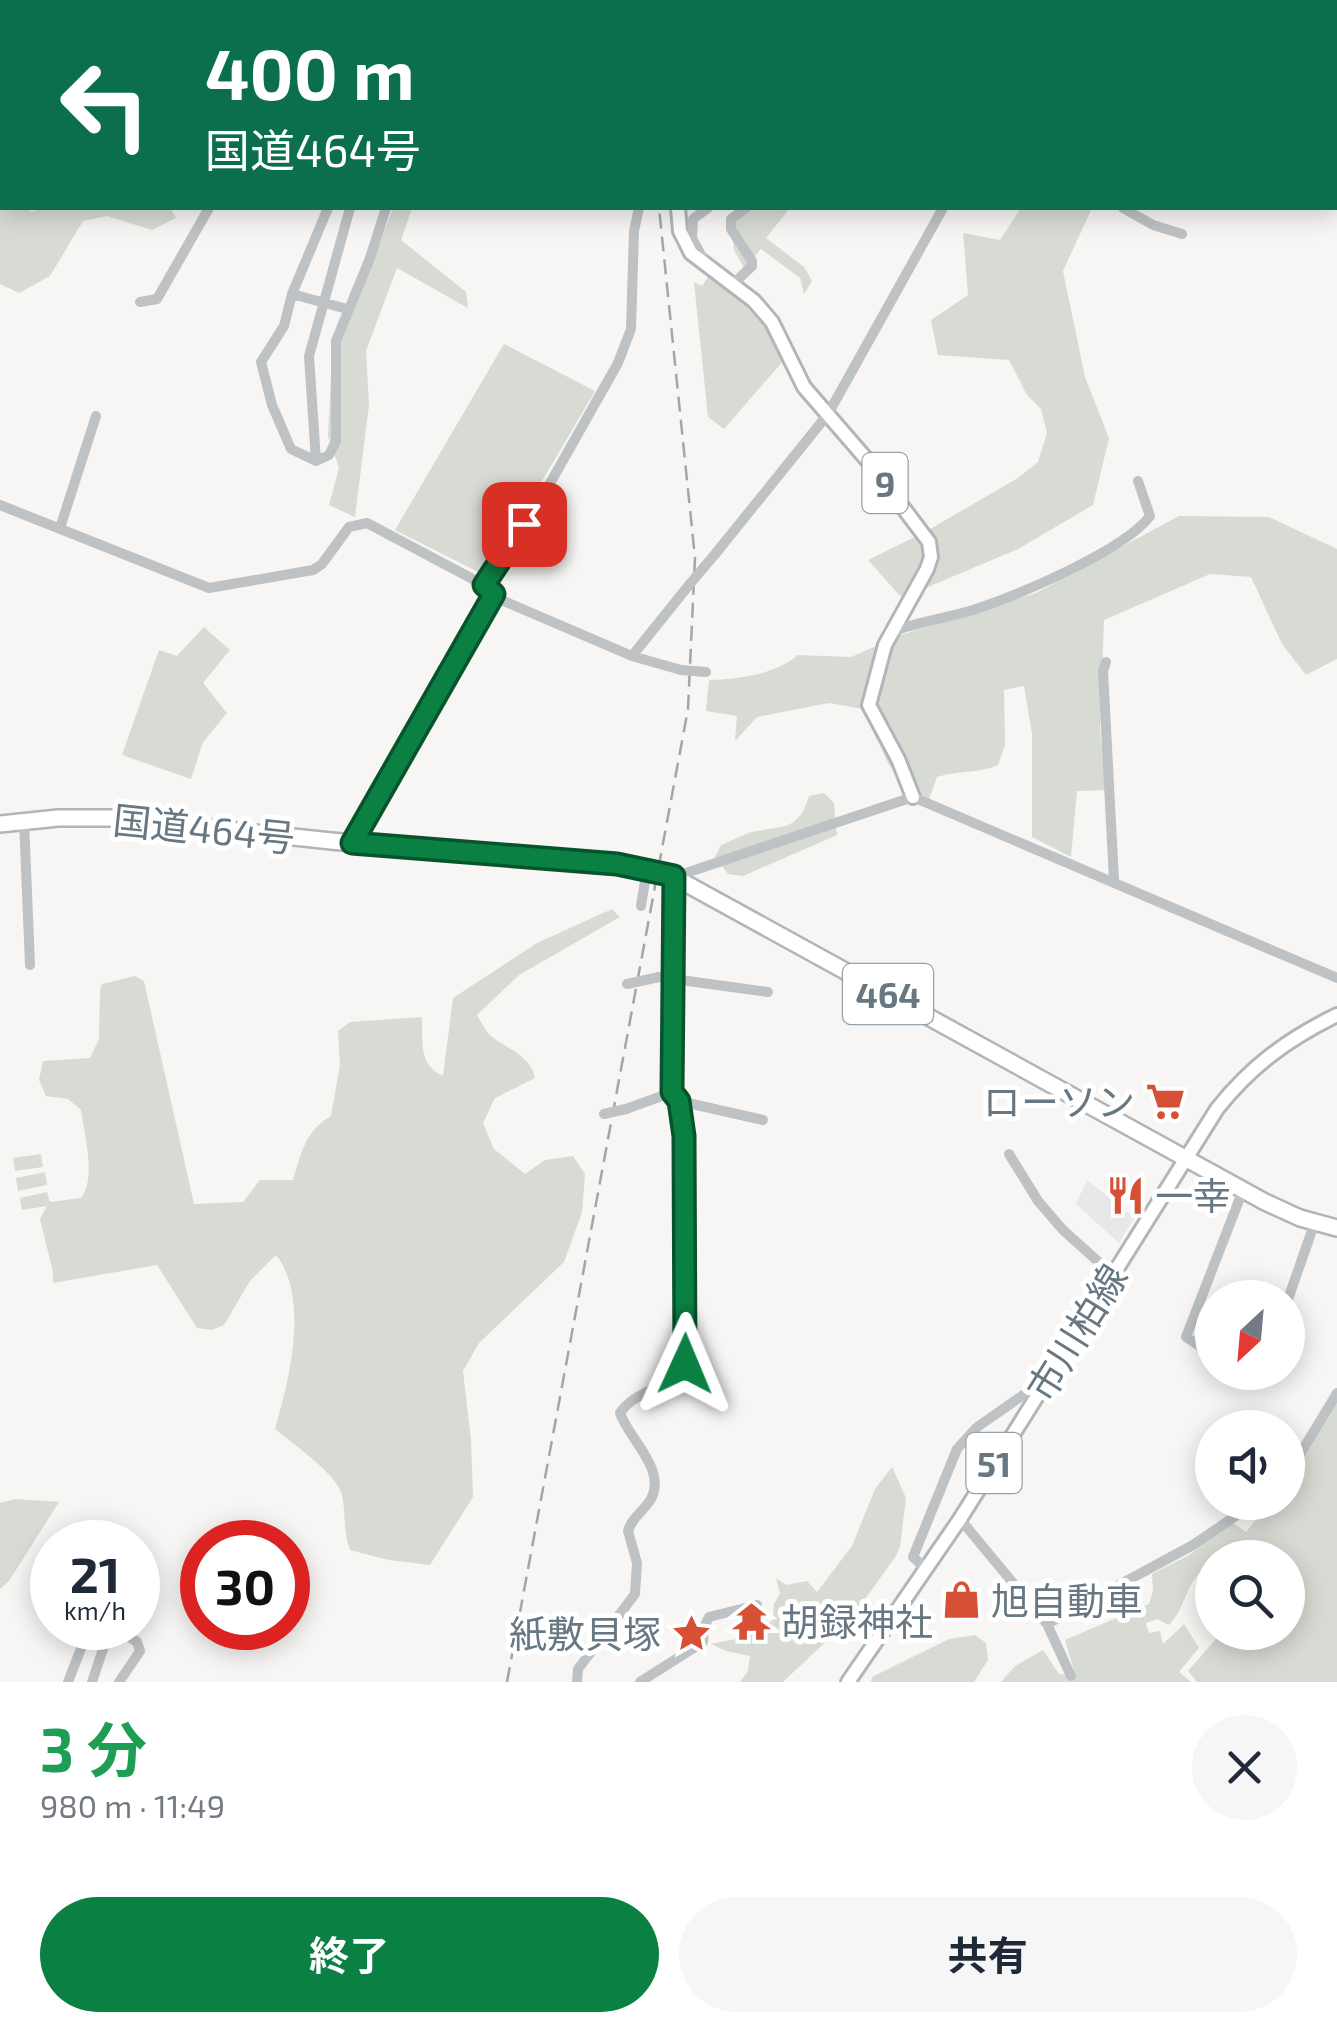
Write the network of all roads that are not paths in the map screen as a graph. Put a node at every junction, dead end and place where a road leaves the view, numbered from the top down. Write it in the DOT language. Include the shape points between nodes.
graph roads {
  1 [pos="207,210"];
  2 [pos="327,210"];
  3 [pos="349,210"];
  4 [pos="385,210"];
  5 [pos="639,210"];
  6 [pos="678,210"];
  7 [pos="743,210"];
  8 [pos="942,210"];
  9 [pos="1127,210"];
  10 [pos="693,213"];
  11 [pos="1182,234"];
  12 [pos="706,264"];
  13 [pos="734,283"];
  14 [pos="292,294"];
  15 [pos="140,302"];
  16 [pos="322,302"];
  17 [pos="348,309"];
  18 [pos="828,414"];
  19 [pos="96,416"];
  20 [pos="316,461"];
  21 [pos="1138,481"];
  22 [pos="0,505"];
  23 [pos="60,528"];
  24 [pos="484,585"];
  25 [pos="494,594"];
  26 [pos="891,632"];
  27 [pos="632,656"];
  28 [pos="1106,662"];
  29 [pos="706,672"];
  30 [pos="913,797"];
  31 [pos="24,821"];
  32 [pos="0,824"];
  33 [pos="352,843"];
  34 [pos="647,868"];
  35 [pos="674,876"];
  36 [pos="1114,880"];
  37 [pos="641,906"];
  38 [pos="30,965"];
  39 [pos="672,978"];
  40 [pos="1337,978"];
  41 [pos="627,984"];
  42 [pos="768,992"];
  43 [pos="1337,1016"];
  44 [pos="676,1096"];
  45 [pos="604,1114"];
  46 [pos="764,1120"];
  47 [pos="1009,1154"];
  48 [pos="1185,1157"];
  49 [pos="1243,1190"];
  50 [pos="1314,1222"];
  51 [pos="1337,1228"];
  52 [pos="1112,1274"];
  53 [pos="1208,1280"];
  54 [pos="1294,1280"];
  55 [pos="1195,1315"];
  56 [pos="1195,1344"];
  57 [pos="1050,1375"];
  58 [pos="1337,1393"];
  59 [pos="1305,1446"];
  60 [pos="1014,1459"];
  61 [pos="982,1483"];
  62 [pos="960,1519"];
  63 [pos="1229,1520"];
  64 [pos="919,1542"];
  65 [pos="931,1549"];
  66 [pos="926,1570"];
  67 [pos="757,1605"];
  68 [pos="1047,1624"];
  69 [pos="80,1650"];
  70 [pos="1071,1676"];
  71 [pos="93,1681"];
  72 [pos="68,1682"];
  73 [pos="116,1682"];
  74 [pos="578,1682"];
  75 [pos="640,1682"];
  76 [pos="848,1682"];
  1 -- 15 [label="street" via="156,299"];
  2 -- 14 [label="street"];
  3 -- 16 [label="street"];
  4 -- 17 [label="street"];
  5 -- 24 [label="street" via="631,329 618,363"];
  6 -- 12 [label="main road, 9" via="685,243"];
  7 -- 13 [label="street" via="731,219 732,229 752,266"];
  8 -- 18 [label="street"];
  9 -- 11 [label="street"];
  10 -- 12 [label="street" via="692,238"];
  12 -- 13 [label="main road, 9"];
  13 -- 18 [label="main road, 9" via="772,322 804,388"];
  14 -- 16 [label="street"];
  14 -- 20 [label="street" via="261,368 291,449"];
  16 -- 17 [label="street"];
  16 -- 20 [label="street" via="309,356"];
  17 -- 20 [label="street" via="336,341 336,441"];
  18 -- 26 [label="main road, 9" via="929,542 927,569"];
  18 -- 27 [label="street, bridge"];
  19 -- 23 [label="street"];
  21 -- 26 [label="street" via="1150,516 1108,549 978,608"];
  22 -- 23 [label="street"];
  23 -- 24 [label="street" via="186,581 220,588 318,567 349,527 361,522"];
  24 -- 25 [label="street"];
  25 -- 27 [label="street"];
  25 -- 33 [label="street"];
  26 -- 30 [label="main road, 9" via="868,704"];
  27 -- 29 [label="street, bridge"];
  28 -- 36 [label="street"];
  30 -- 35 [label="street"];
  30 -- 36 [label="street"];
  31 -- 32 [label="highway, 国道464号 / 464"];
  31 -- 33 [label="highway, 国道464号 / 464" via="117,818"];
  31 -- 38 [label="street"];
  33 -- 34 [label="highway, 国道464号 / 464"];
  34 -- 35 [label="highway, 464, bridge"];
  34 -- 37 [label="street"];
  35 -- 39 [label="street"];
  35 -- 48 [label="highway, 464"];
  36 -- 40 [label="street"];
  39 -- 41 [label="street, bridge"];
  39 -- 42 [label="street"];
  39 -- 44 [label="street"];
  43 -- 48 [label="main road, 市川柏線 / 51" via="1256,1065"];
  44 -- 45 [label="street, bridge"];
  44 -- 46 [label="street"];
  44 -- 74 [label="street" via="686,1184 687,1353 678,1374 620,1412 654,1486 628,1531 638,1563 635,1594 578,1670"];
  47 -- 52 [label="street" via="1038,1201"];
  48 -- 49 [label="highway, 464"];
  48 -- 52 [label="main road, 市川柏線 / 51"];
  49 -- 50 [label="highway, 464"];
  49 -- 53 [label="street"];
  50 -- 51 [label="highway, 464"];
  50 -- 54 [label="street"];
  52 -- 57 [label="main road, 市川柏線 / 51"];
  55 -- 56 [label="street" via="1186,1338"];
  57 -- 61 [label="main road, 市川柏線 / 51"];
  57 -- 64 [label="street" via="956,1449"];
  58 -- 59 [label="street"];
  60 -- 61 [label="street" via="993,1490"];
  61 -- 62 [label="main road, 市川柏線 / 51"];
  62 -- 66 [label="main road, 市川柏線 / 51"];
  62 -- 68 [label="street"];
  63 -- 68 [label="street"];
  64 -- 65 [label="street"];
  64 -- 66 [label="street" via="914,1560"];
  66 -- 76 [label="main road, 市川柏線 / 51"];
  67 -- 75 [label="street" via="709,1617 703,1642"];
  68 -- 70 [label="street"];
  69 -- 72 [label="street"];
  71 -- 73 [label="street"];
  71 -- 73 [label="street" via="116,1628 140,1651"];
}
